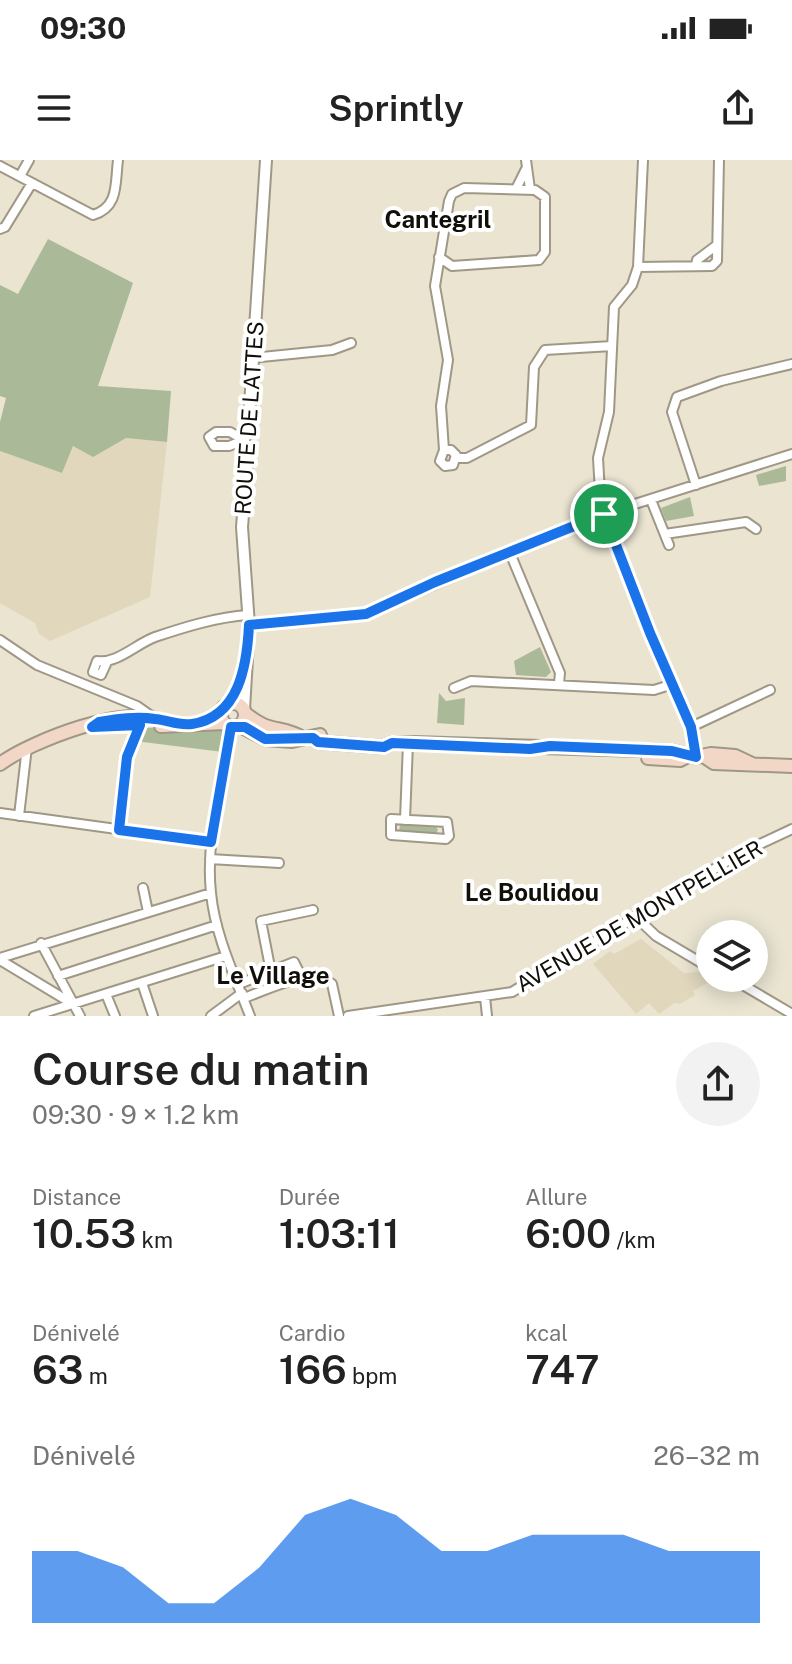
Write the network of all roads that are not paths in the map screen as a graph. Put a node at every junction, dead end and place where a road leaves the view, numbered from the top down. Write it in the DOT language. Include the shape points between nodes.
graph roads {
  1 [pos="29,160"];
  2 [pos="118,160"];
  3 [pos="266,160"];
  4 [pos="643,160"];
  5 [pos="719,160"];
  6 [pos="526,164"];
  7 [pos="0,166"];
  8 [pos="20,176"];
  9 [pos="32,183"];
  10 [pos="516,189"];
  11 [pos="530,189"];
  12 [pos="0,229"];
  13 [pos="439,257"];
  14 [pos="452,266"];
  15 [pos="638,267"];
  16 [pos="435,286"];
  17 [pos="351,343"];
  18 [pos="612,346"];
  19 [pos="252,358"];
  20 [pos="792,364"];
  21 [pos="444,450"];
  22 [pos="792,454"];
  23 [pos="457,458"];
  24 [pos="696,485"];
  25 [pos="651,500"];
  26 [pos="604,514"];
  27 [pos="756,529"];
  28 [pos="665,534"];
  29 [pos="669,545"];
  30 [pos="510,553"];
  31 [pos="249,620"];
  32 [pos="1,641"];
  33 [pos="107,662"];
  34 [pos="244,676"];
  35 [pos="559,683"];
  36 [pos="673,684"];
  37 [pos="454,688"];
  38 [pos="770,690"];
  39 [pos="233,717"];
  40 [pos="160,721"];
  41 [pos="140,725"];
  42 [pos="92,727"];
  43 [pos="691,727"];
  44 [pos="412,743"];
  45 [pos="27,747"];
  46 [pos="696,757"];
  47 [pos="0,764"];
  48 [pos="792,766"];
  49 [pos="0,813"];
  50 [pos="19,816"];
  51 [pos="405,820"];
  52 [pos="792,829"];
  53 [pos="119,830"];
  54 [pos="211,842"];
  55 [pos="210,859"];
  56 [pos="279,863"];
  57 [pos="143,888"];
  58 [pos="211,893"];
  59 [pos="313,910"];
  60 [pos="148,912"];
  61 [pos="635,916"];
  62 [pos="217,925"];
  63 [pos="41,943"];
  64 [pos="226,956"];
  65 [pos="0,959"];
  66 [pos="696,960"];
  67 [pos="271,972"];
  68 [pos="58,976"];
  69 [pos="301,976"];
  70 [pos="142,983"];
  71 [pos="242,992"];
  72 [pos="755,992"];
  73 [pos="106,994"];
  74 [pos="485,997"];
  75 [pos="73,1004"];
  76 [pos="792,1014"];
  77 [pos="34,1016"];
  78 [pos="80,1016"];
  79 [pos="115,1016"];
  80 [pos="153,1016"];
  81 [pos="211,1016"];
  82 [pos="250,1016"];
  83 [pos="339,1016"];
  84 [pos="348,1016"];
  85 [pos="487,1016"];
  1 -- 8 [label="street"];
  2 -- 9 [label="street" via="113,202 107,211 93,215"];
  3 -- 19 [label="street, ROUTE DE LATTES"];
  4 -- 15 [label="street"];
  5 -- 15 [label="street" via="717,244 696,265"];
  6 -- 10 [label="street"];
  6 -- 11 [label="street"];
  7 -- 8 [label="street"];
  8 -- 9 [label="street"];
  9 -- 12 [label="street"];
  10 -- 11 [label="street"];
  10 -- 13 [label="street" via="464,188 452,194"];
  11 -- 14 [label="street" via="547,202 543,256 535,262"];
  13 -- 14 [label="street"];
  13 -- 16 [label="street"];
  14 -- 16 [label="street"];
  15 -- 18 [label="street" via="632,285 614,307"];
  16 -- 21 [label="street" via="448,360 441,406"];
  17 -- 19 [label="street" via="332,350"];
  18 -- 23 [label="street" via="545,350 534,367 531,425 467,458"];
  18 -- 26 [label="street" via="609,412 598,458"];
  19 -- 31 [label="street, ROUTE DE LATTES" via="242,527"];
  20 -- 24 [label="street" via="677,397 672,412"];
  21 -- 23 [label="street"];
  21 -- 23 [label="street" via="444,470"];
  22 -- 24 [label="street"];
  24 -- 25 [label="street"];
  25 -- 26 [label="street"];
  25 -- 28 [label="street"];
  26 -- 30 [label="street"];
  26 -- 36 [label="street"];
  27 -- 28 [label="street" via="746,522"];
  28 -- 29 [label="street"];
  30 -- 31 [label="street" via="366,614"];
  30 -- 35 [label="street" via="560,673"];
  31 -- 33 [label="street" via="228,616 153,638"];
  31 -- 34 [label="street, ROUTE DE LATTES"];
  32 -- 40 [label="street" via="37,665 137,706"];
  34 -- 39 [label="street, ROUTE DE LATTES"];
  34 -- 39 [label="street"];
  35 -- 36 [label="street" via="654,690"];
  35 -- 37 [label="street" via="471,681"];
  36 -- 43 [label="street"];
  38 -- 43 [label="street"];
  39 -- 40 [label="main road" via="195,724"];
  39 -- 44 [label="main road" via="265,739 384,747"];
  39 -- 54 [label="street"];
  40 -- 41 [label="main road"];
  40 -- 42 [label="main road" via="119,719"];
  41 -- 42 [label="main road"];
  41 -- 53 [label="street" via="127,757"];
  42 -- 45 [label="main road"];
  43 -- 46 [label="street"];
  44 -- 46 [label="main road" via="436,738 453,745 672,751"];
  44 -- 51 [label="street"];
  45 -- 47 [label="main road"];
  45 -- 50 [label="street"];
  46 -- 48 [label="main road" via="714,763"];
  49 -- 50 [label="street"];
  50 -- 53 [label="street"];
  51 -- 51 [label="street" via="391,819 388,833 449,836 447,822"];
  52 -- 61 [label="street, AVENUE DE MONTPELLIER"];
  53 -- 54 [label="street"];
  54 -- 55 [label="street"];
  55 -- 56 [label="street"];
  55 -- 58 [label="street"];
  57 -- 60 [label="street"];
  58 -- 60 [label="street"];
  58 -- 62 [label="street"];
  59 -- 67 [label="street" via="261,921"];
  60 -- 63 [label="street"];
  61 -- 66 [label="street" via="656,936"];
  61 -- 74 [label="street, AVENUE DE MONTPELLIER" via="512,992"];
  62 -- 64 [label="street"];
  62 -- 68 [label="street"];
  63 -- 65 [label="street"];
  63 -- 68 [label="street"];
  64 -- 70 [label="street"];
  64 -- 71 [label="street"];
  65 -- 75 [label="street"];
  67 -- 69 [label="street" via="294,962"];
  67 -- 71 [label="street"];
  68 -- 75 [label="street"];
  69 -- 71 [label="street"];
  69 -- 83 [label="street" via="331,983"];
  70 -- 73 [label="street"];
  70 -- 80 [label="street"];
  71 -- 81 [label="street"];
  71 -- 82 [label="street"];
  72 -- 76 [label="street"];
  73 -- 75 [label="street"];
  73 -- 79 [label="street"];
  74 -- 84 [label="street, AVENUE DE MONTPELLIER"];
  74 -- 85 [label="street"];
  75 -- 77 [label="street"];
  75 -- 78 [label="street"];
}
